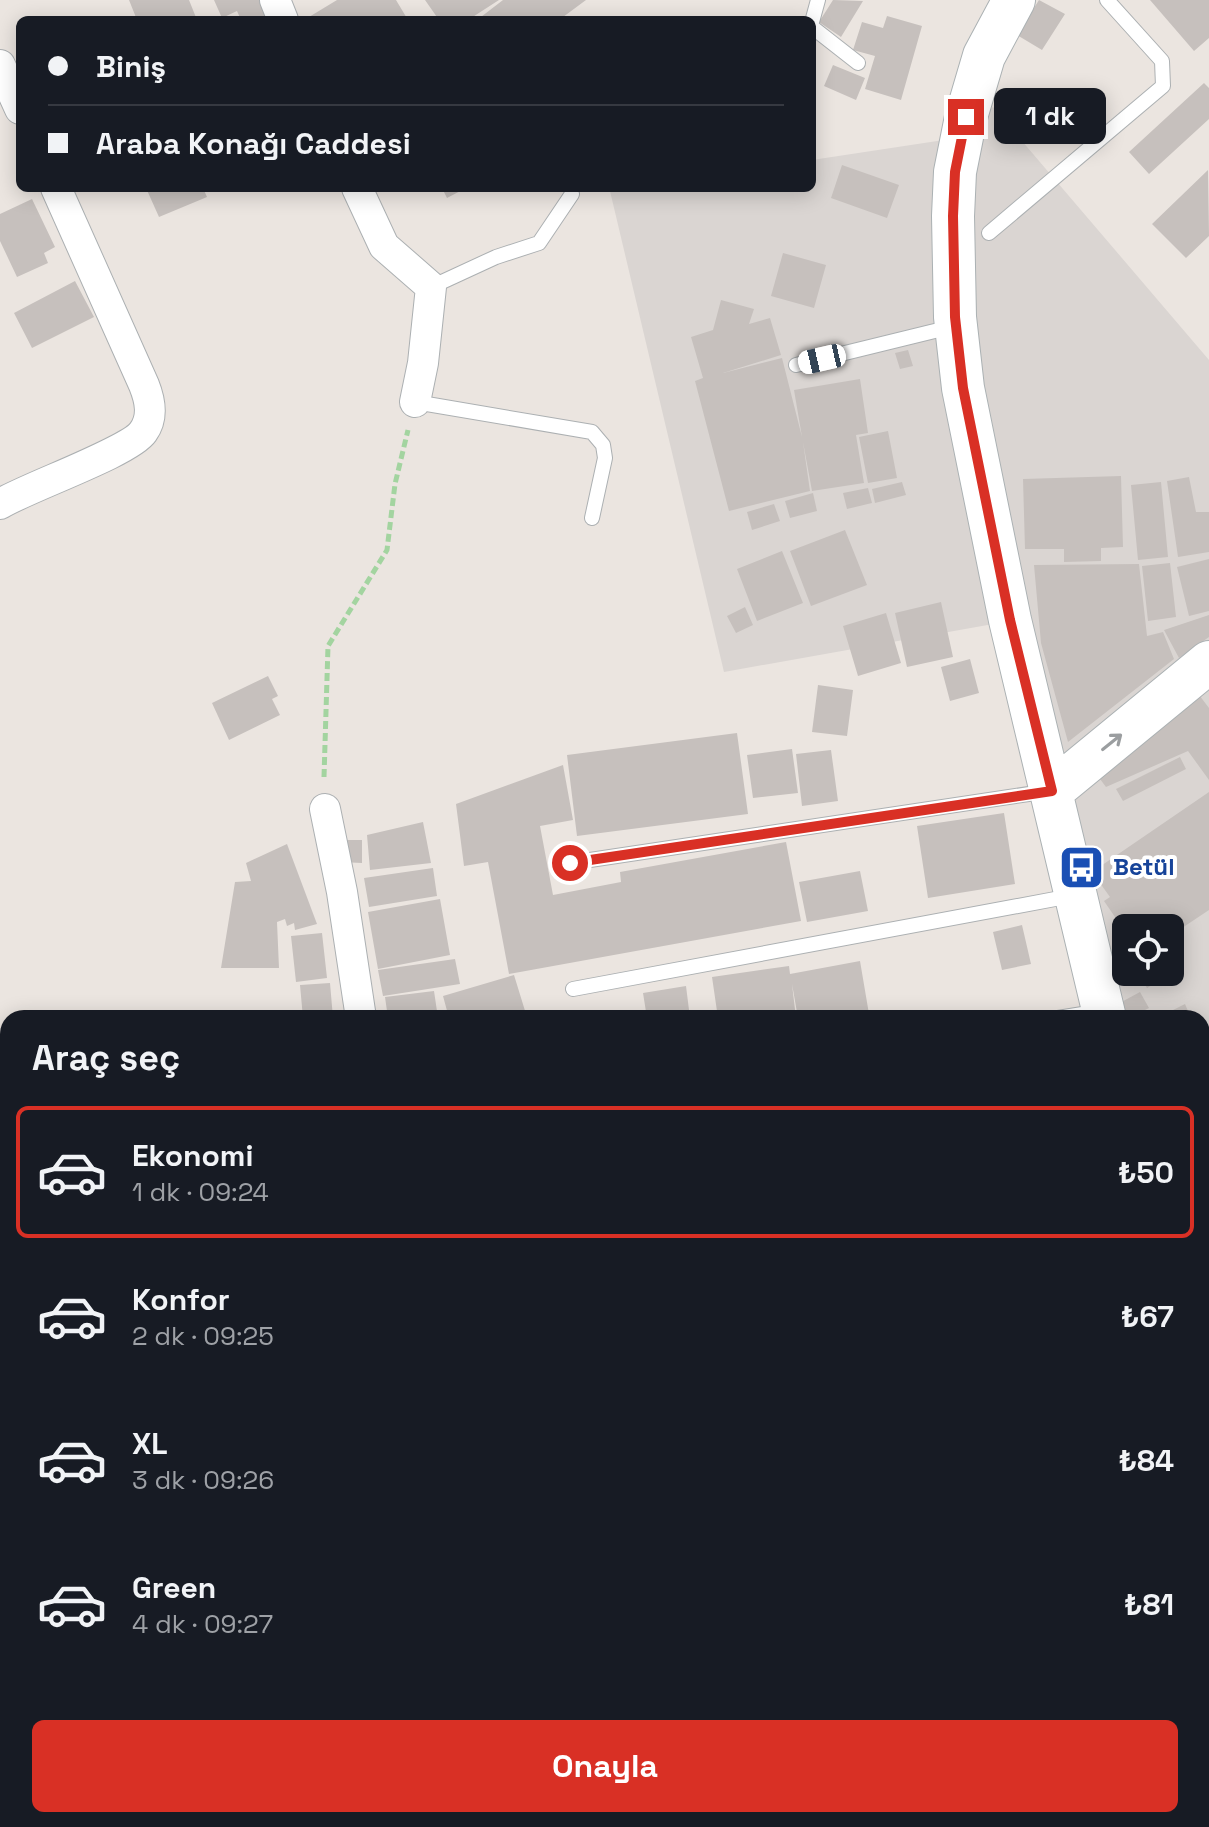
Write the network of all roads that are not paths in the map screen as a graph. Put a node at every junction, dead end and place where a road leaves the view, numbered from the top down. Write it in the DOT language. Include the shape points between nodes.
graph roads {
  1 [pos="1107,0"];
  2 [pos="1005,8"];
  3 [pos="816,27"];
  4 [pos="858,63"];
  5 [pos="2,75"];
  6 [pos="16,101"];
  7 [pos="58,192"];
  8 [pos="359,192"];
  9 [pos="572,194"];
  10 [pos="989,233"];
  11 [pos="431,287"];
  12 [pos="956,326"];
  13 [pos="796,365"];
  14 [pos="415,402"];
  15 [pos="0,504"];
  16 [pos="592,518"];
  17 [pos="1209,662"];
  18 [pos="1052,791"];
  19 [pos="325,809"];
  20 [pos="570,863"];
  21 [pos="1077,895"];
  22 [pos="573,989"];
  23 [pos="360,1010"];
  24 [pos="1103,1010"];
  1 -- 10 [label="lane" via="1162,61 1163,86"];
  2 -- 12 [label="main road" via="984,56 955,172"];
  3 -- 4 [label="lane"];
  5 -- 6 [label="street"];
  7 -- 15 [label="street" via="144,385 149,418 142,434 119,448"];
  8 -- 11 [label="street" via="384,246"];
  9 -- 11 [label="lane" via="539,243"];
  11 -- 14 [label="street"];
  12 -- 13 [label="lane"];
  12 -- 18 [label="main road" via="979,476"];
  14 -- 16 [label="lane" via="592,432 603,445 605,458"];
  18 -- 17 [label="main road, one-way"];
  18 -- 20 [label="lane"];
  18 -- 21 [label="main road"];
  19 -- 23 [label="street"];
  21 -- 22 [label="lane"];
  21 -- 24 [label="main road"];
}
